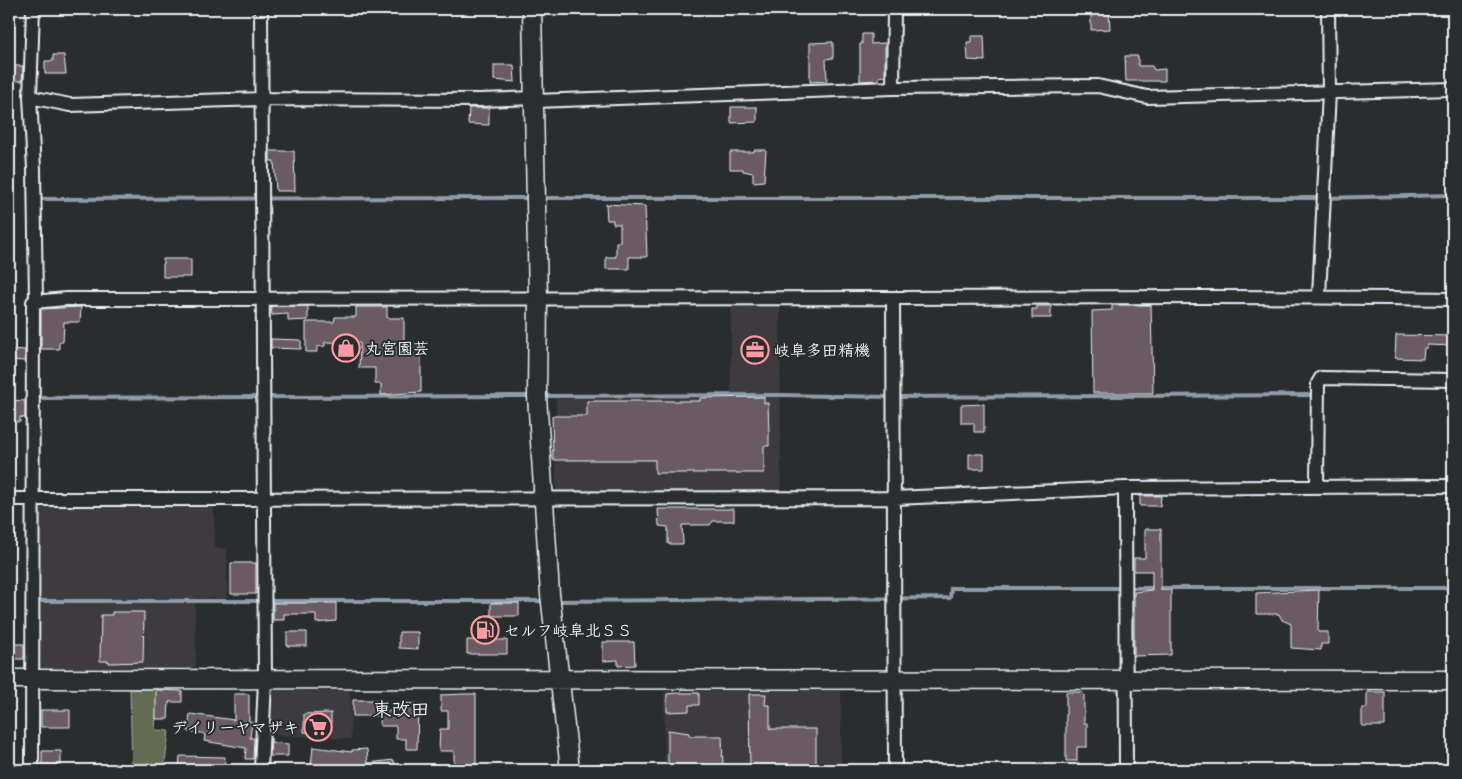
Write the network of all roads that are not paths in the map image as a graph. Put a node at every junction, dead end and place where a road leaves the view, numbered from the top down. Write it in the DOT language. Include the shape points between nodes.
graph roads {
  1 [pos="33,9"];
  2 [pos="262,9"];
  3 [pos="532,9"];
  4 [pos="894,9"];
  5 [pos="1328,9"];
  6 [pos="893,88"];
  7 [pos="1453,89"];
  8 [pos="1329,92"];
  9 [pos="30,96"];
  10 [pos="262,99"];
  11 [pos="535,99"];
  12 [pos="1319,296"];
  13 [pos="264,297"];
  14 [pos="538,298"];
  15 [pos="893,298"];
  16 [pos="1453,299"];
  17 [pos="32,302"];
  18 [pos="1453,380"];
  19 [pos="1317,485"];
  20 [pos="1453,486"];
  21 [pos="1125,488"];
  22 [pos="262,498"];
  23 [pos="894,498"];
  24 [pos="9,499"];
  25 [pos="32,499"];
  26 [pos="544,499"];
  27 [pos="9,678"];
  28 [pos="32,679"];
  29 [pos="895,679"];
  30 [pos="1124,679"];
  31 [pos="265,680"];
  32 [pos="560,680"];
  33 [pos="1453,680"];
  34 [pos="32,770"];
  35 [pos="261,770"];
  36 [pos="570,770"];
  37 [pos="895,770"];
  38 [pos="1126,770"];
  1 -- 9 [label="street"];
  2 -- 10 [label="street"];
  3 -- 11 [label="street"];
  4 -- 6 [label="street"];
  5 -- 8 [label="street"];
  6 -- 8 [label="street" via="1098,86 1146,97"];
  6 -- 11 [label="street"];
  7 -- 8 [label="street"];
  8 -- 12 [label="street"];
  9 -- 10 [label="street" via="70,105"];
  9 -- 17 [label="street" via="36,298"];
  10 -- 11 [label="street"];
  10 -- 13 [label="street"];
  11 -- 14 [label="street"];
  12 -- 15 [label="street"];
  12 -- 16 [label="street"];
  13 -- 14 [label="street"];
  13 -- 17 [label="street"];
  13 -- 22 [label="street"];
  14 -- 15 [label="street"];
  14 -- 26 [label="street" via="537,396"];
  15 -- 23 [label="street"];
  17 -- 25 [label="street"];
  18 -- 19 [label="street" via="1321,378 1318,383"];
  19 -- 20 [label="street"];
  19 -- 21 [label="street"];
  21 -- 23 [label="street"];
  21 -- 30 [label="street"];
  22 -- 25 [label="street"];
  22 -- 26 [label="street"];
  22 -- 31 [label="street"];
  23 -- 26 [label="street"];
  23 -- 29 [label="street"];
  24 -- 25 [label="street"];
  25 -- 28 [label="street"];
  26 -- 32 [label="street"];
  27 -- 28 [label="street"];
  28 -- 31 [label="street"];
  28 -- 34 [label="street"];
  29 -- 30 [label="street"];
  29 -- 32 [label="street"];
  29 -- 37 [label="street"];
  30 -- 33 [label="street"];
  30 -- 38 [label="street"];
  31 -- 32 [label="street"];
  31 -- 35 [label="street"];
  32 -- 36 [label="street"];
}
